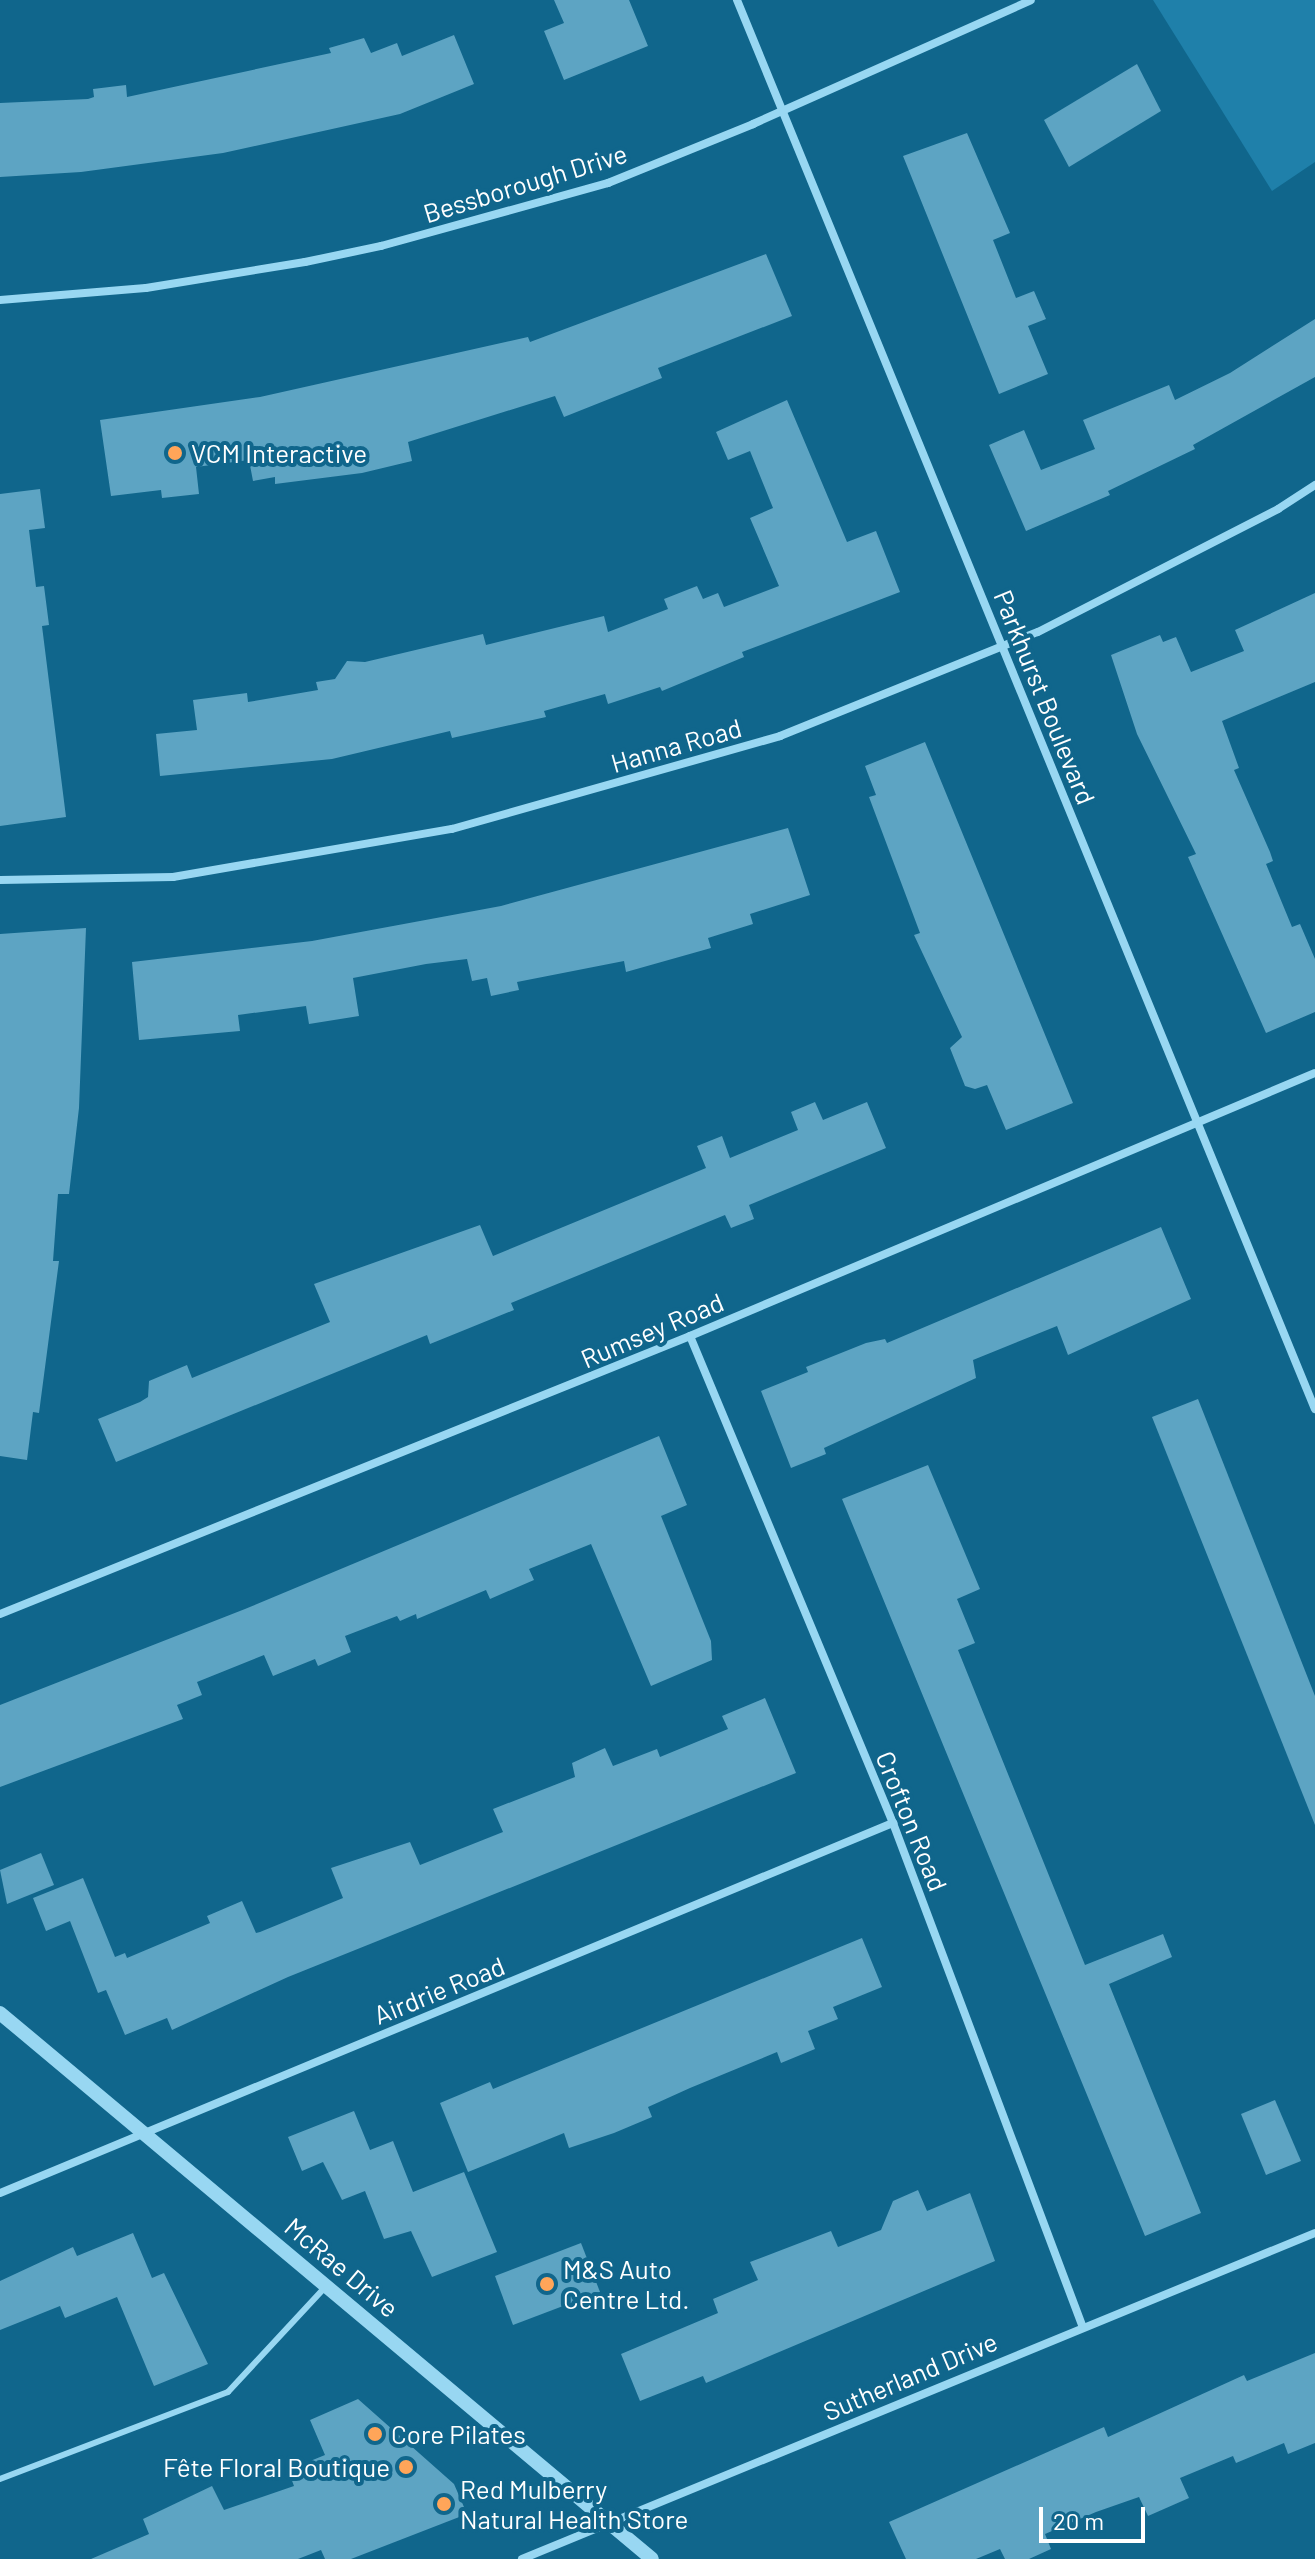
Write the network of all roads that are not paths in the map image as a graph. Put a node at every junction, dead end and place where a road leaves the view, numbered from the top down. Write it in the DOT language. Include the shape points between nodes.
graph roads {
  1 [pos="737,0"];
  2 [pos="1031,0"];
  3 [pos="782,110"];
  4 [pos="0,300"];
  5 [pos="1315,485"];
  6 [pos="1003,647"];
  7 [pos="0,880"];
  8 [pos="1315,1073"];
  9 [pos="1197,1120"];
  10 [pos="690,1336"];
  11 [pos="1315,1409"];
  12 [pos="0,1614"];
  13 [pos="893,1823"];
  14 [pos="0,2013"];
  15 [pos="146,2132"];
  16 [pos="0,2193"];
  17 [pos="1315,2233"];
  18 [pos="326,2285"];
  19 [pos="1082,2325"];
  20 [pos="0,2479"];
  21 [pos="607,2525"];
  22 [pos="522,2559"];
  23 [pos="652,2559"];
  1 -- 3 [label="street, Parkhurst Boulevard"];
  2 -- 3 [label="street, Bessborough Drive"];
  3 -- 4 [label="street, Bessborough Drive" via="608,183 381,246 146,288"];
  3 -- 6 [label="street, Parkhurst Boulevard"];
  5 -- 6 [label="street, Hanna Road" via="1278,509"];
  6 -- 7 [label="street, Hanna Road" via="780,736 452,829 173,877"];
  6 -- 9 [label="street, Parkhurst Boulevard"];
  8 -- 9 [label="street, Rumsey Road"];
  9 -- 10 [label="street, Rumsey Road"];
  9 -- 11 [label="street, Parkhurst Boulevard"];
  10 -- 12 [label="street, Rumsey Road"];
  10 -- 13 [label="street, Crofton Road"];
  13 -- 15 [label="street, Airdrie Road"];
  13 -- 19 [label="street, Crofton Road"];
  14 -- 15 [label="street, McRae Drive"];
  15 -- 16 [label="street, Airdrie Road"];
  15 -- 18 [label="street, McRae Drive"];
  17 -- 19 [label="street, Sutherland Drive"];
  18 -- 20 [label="lane" via="228,2392"];
  18 -- 21 [label="street, McRae Drive"];
  19 -- 21 [label="street, Sutherland Drive"];
  21 -- 22 [label="street, Sutherland Drive"];
  21 -- 23 [label="street, McRae Drive"];
}
